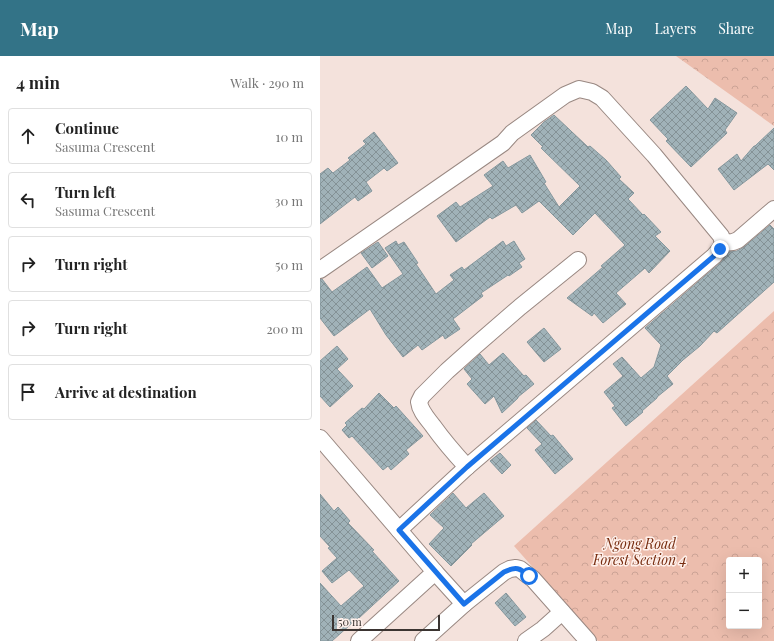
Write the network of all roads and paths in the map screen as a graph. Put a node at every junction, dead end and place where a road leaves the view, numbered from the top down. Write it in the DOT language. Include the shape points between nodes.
graph roads {
  1 [pos="774,209"];
  2 [pos="723,243"];
  3 [pos="578,260"];
  4 [pos="320,270"];
  5 [pos="320,438"];
  6 [pos="467,467"];
  7 [pos="399,530"];
  8 [pos="436,572"];
  9 [pos="464,604"];
  10 [pos="562,612"];
  11 [pos="359,641"];
  12 [pos="423,641"];
  13 [pos="526,641"];
  14 [pos="588,641"];
  1 -- 2 [label="street" via="738,240"];
  2 -- 4 [label="street" via="721,236 705,215 602,98 579,89 565,95 512,133 503,143"];
  2 -- 6 [label="street" via="714,256"];
  3 -- 6 [label="street" via="520,307 422,396 419,402 423,413"];
  5 -- 7 [label="street"];
  6 -- 7 [label="street"];
  7 -- 8 [label="street"];
  8 -- 9 [label="street"];
  8 -- 11 [label="street"];
  9 -- 10 [label="street" via="504,572 516,568 532,579"];
  9 -- 12 [label="street"];
  10 -- 13 [label="street"];
  10 -- 14 [label="street"];
}
